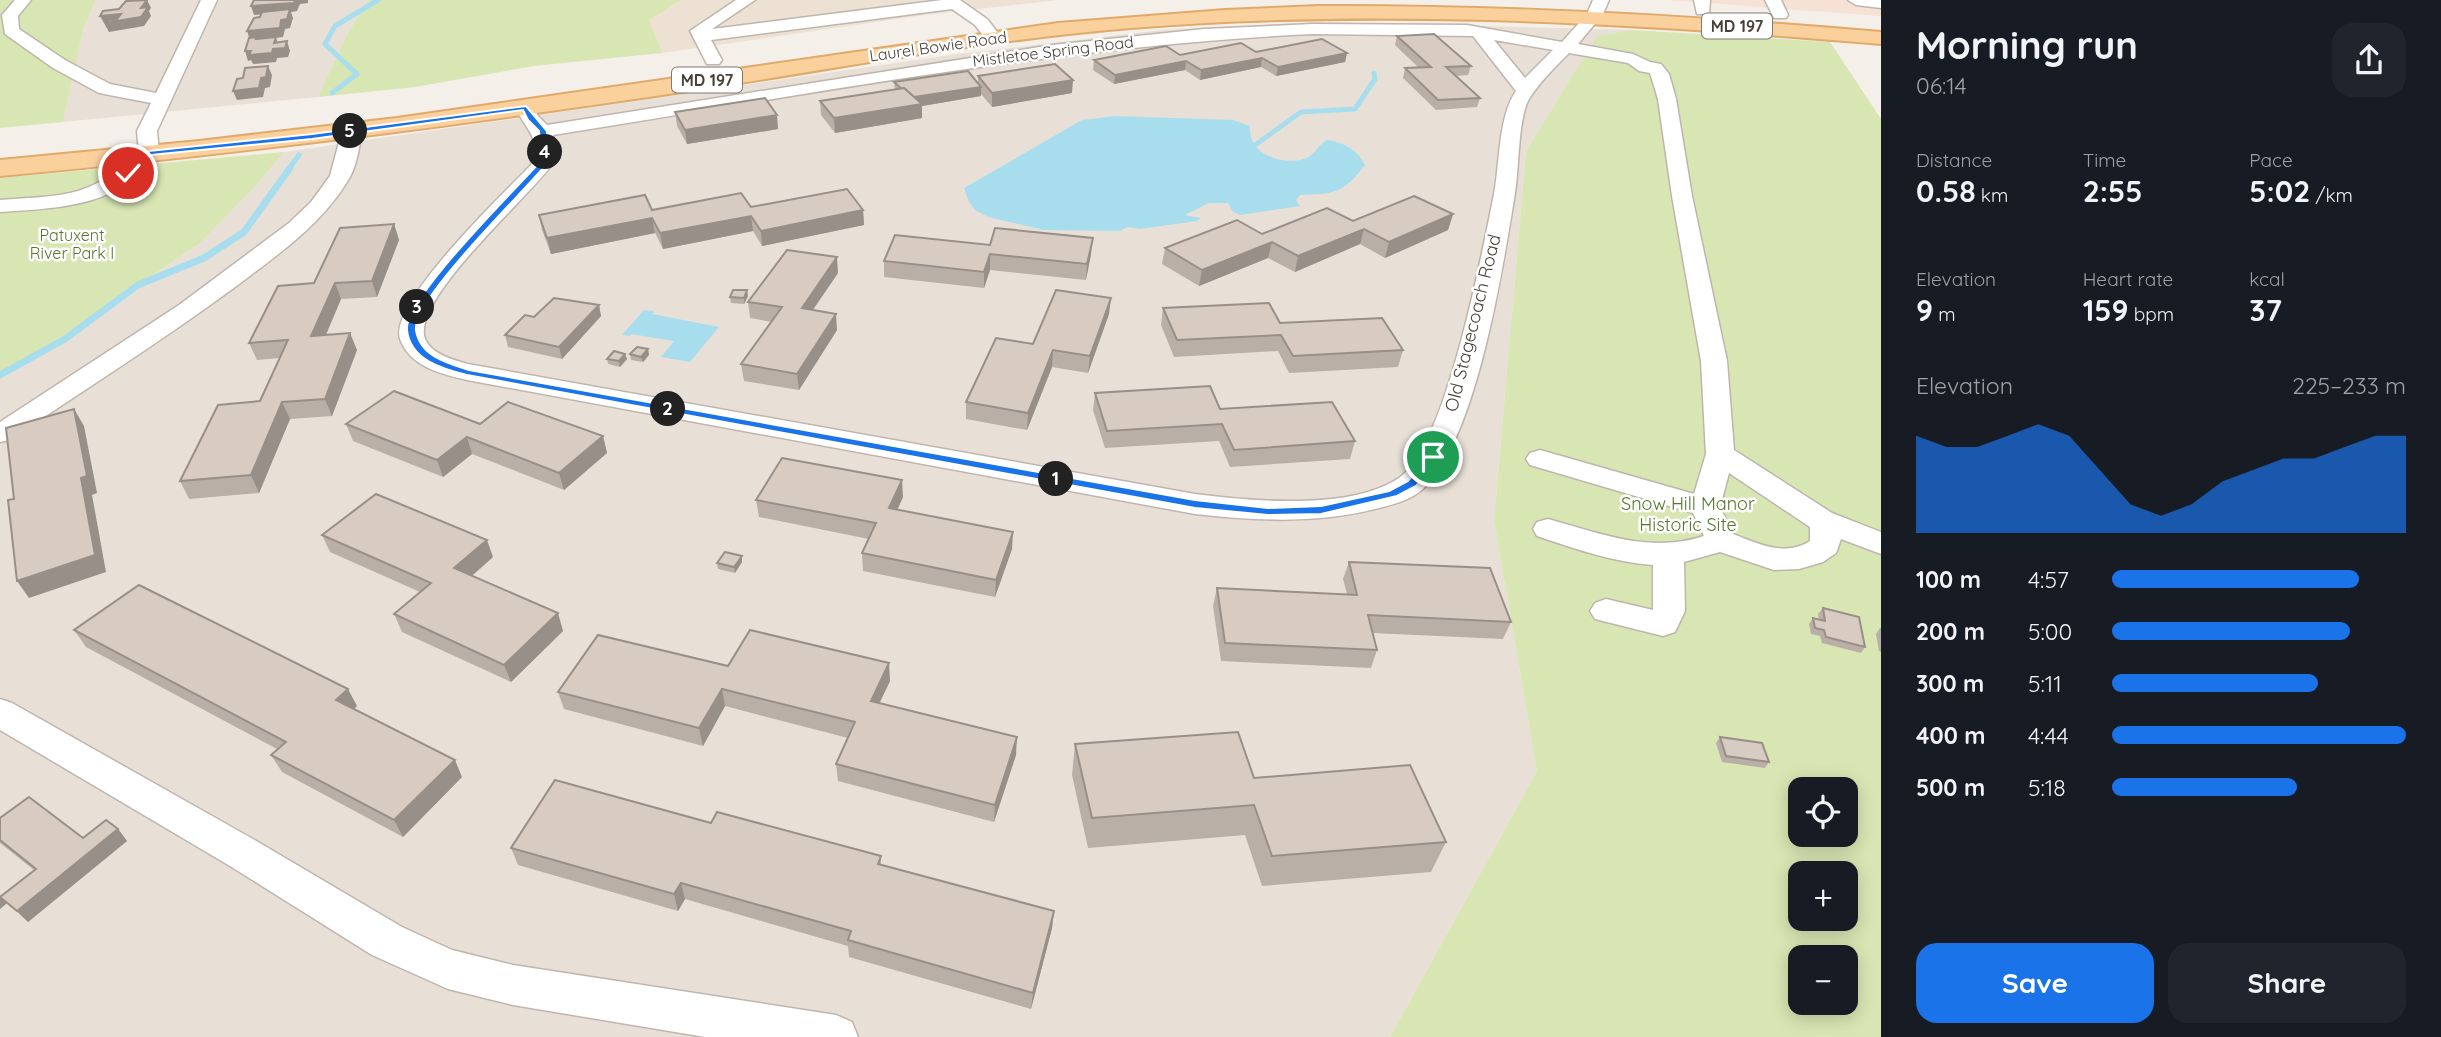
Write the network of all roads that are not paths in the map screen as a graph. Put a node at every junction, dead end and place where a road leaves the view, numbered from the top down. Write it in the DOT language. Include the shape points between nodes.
graph roads {
  1 [pos="23,0"];
  2 [pos="209,0"];
  3 [pos="747,0"];
  4 [pos="859,0"];
  5 [pos="1217,0"];
  6 [pos="1510,0"];
  7 [pos="1856,0"];
  8 [pos="952,2"];
  9 [pos="1881,3"];
  10 [pos="1702,6"];
  11 [pos="1598,7"];
  12 [pos="1777,8"];
  13 [pos="916,9"];
  14 [pos="1881,23"];
  15 [pos="988,30"];
  16 [pos="1478,31"];
  17 [pos="699,36"];
  18 [pos="1881,38"];
  19 [pos="1566,46"];
  20 [pos="888,53"];
  21 [pos="713,60"];
  22 [pos="1526,92"];
  23 [pos="162,99"];
  24 [pos="526,108"];
  25 [pos="352,131"];
  26 [pos="543,131"];
  27 [pos="120,133"];
  28 [pos="160,135"];
  29 [pos="0,167"];
  30 [pos="0,206"];
  31 [pos="0,434"];
  32 [pos="1720,454"];
  33 [pos="1540,459"];
  34 [pos="1705,507"];
  35 [pos="1821,520"];
  36 [pos="1548,528"];
  37 [pos="1721,541"];
  38 [pos="1881,544"];
  39 [pos="1668,556"];
  40 [pos="1606,611"];
  41 [pos="0,713"];
  42 [pos="836,1037"];
  1 -- 23 [label="street" via="10,15 12,31 105,89"];
  2 -- 23 [label="street"];
  3 -- 17 [label="street" via="698,31"];
  4 -- 13 [label="street"];
  5 -- 15 [label="main road, Laurel Bowie Road / MD 197" via="1067,12"];
  6 -- 11 [label="main road, Laurel Bowie Road / MD 197"];
  7 -- 9 [label="street"];
  8 -- 13 [label="street"];
  8 -- 15 [label="street"];
  10 -- 11 [label="main road, Laurel Bowie Road / MD 197"];
  10 -- 12 [label="main road, Laurel Bowie Road / MD 197"];
  11 -- 15 [label="main road, Laurel Bowie Road / MD 197" via="1290,13"];
  11 -- 18 [label="main road, Laurel Bowie Road / MD 197"];
  11 -- 19 [label="street, Old Stagecoach Road"];
  12 -- 14 [label="main road, Laurel Bowie Road / MD 197"];
  13 -- 17 [label="street"];
  15 -- 20 [label="main road, Laurel Bowie Road / MD 197"];
  15 -- 21 [label="main road, Laurel Bowie Road / MD 197"];
  16 -- 19 [label="street, Mistletoe Spring Road"];
  16 -- 22 [label="street"];
  16 -- 26 [label="street, Mistletoe Spring Road" via="1313,29 1110,43"];
  17 -- 21 [label="street"];
  19 -- 22 [label="street, Old Stagecoach Road"];
  19 -- 32 [label="street, Mistletoe Spring Road" via="1633,59 1660,74 1714,361"];
  20 -- 21 [label="main road" via="858,50 749,66"];
  20 -- 24 [label="main road, Laurel Bowie Road / MD 197"];
  21 -- 28 [label="main road, Laurel Bowie Road / MD 197"];
  22 -- 26 [label="street, Old Stagecoach Road" via="1515,110 1490,266 1459,391 1433,457 1412,483 1393,494 1291,512 1195,504 442,365 416,345 413,317 435,283 540,167 545,156"];
  23 -- 28 [label="street"];
  24 -- 25 [label="main road, Laurel Bowie Road / MD 197"];
  24 -- 26 [label="street"];
  25 -- 28 [label="main road, Laurel Bowie Road / MD 197"];
  25 -- 31 [label="street" via="337,183 305,220 213,292"];
  27 -- 28 [label="main road, Laurel Bowie Road / MD 197"];
  28 -- 29 [label="main road, Laurel Bowie Road / MD 197"];
  28 -- 30 [label="street" via="119,180 104,189 81,197"];
  32 -- 34 [label="street"];
  32 -- 35 [label="street"];
  33 -- 34 [label="street"];
  34 -- 37 [label="street"];
  35 -- 37 [label="street" via="1827,530 1825,546 1812,556 1790,560 1761,557"];
  35 -- 38 [label="street"];
  36 -- 39 [label="street" via="1601,545"];
  37 -- 39 [label="street"];
  39 -- 40 [label="street" via="1669,611 1663,624"];
  41 -- 42 [label="street" via="387,941 448,969 513,985"];
}
